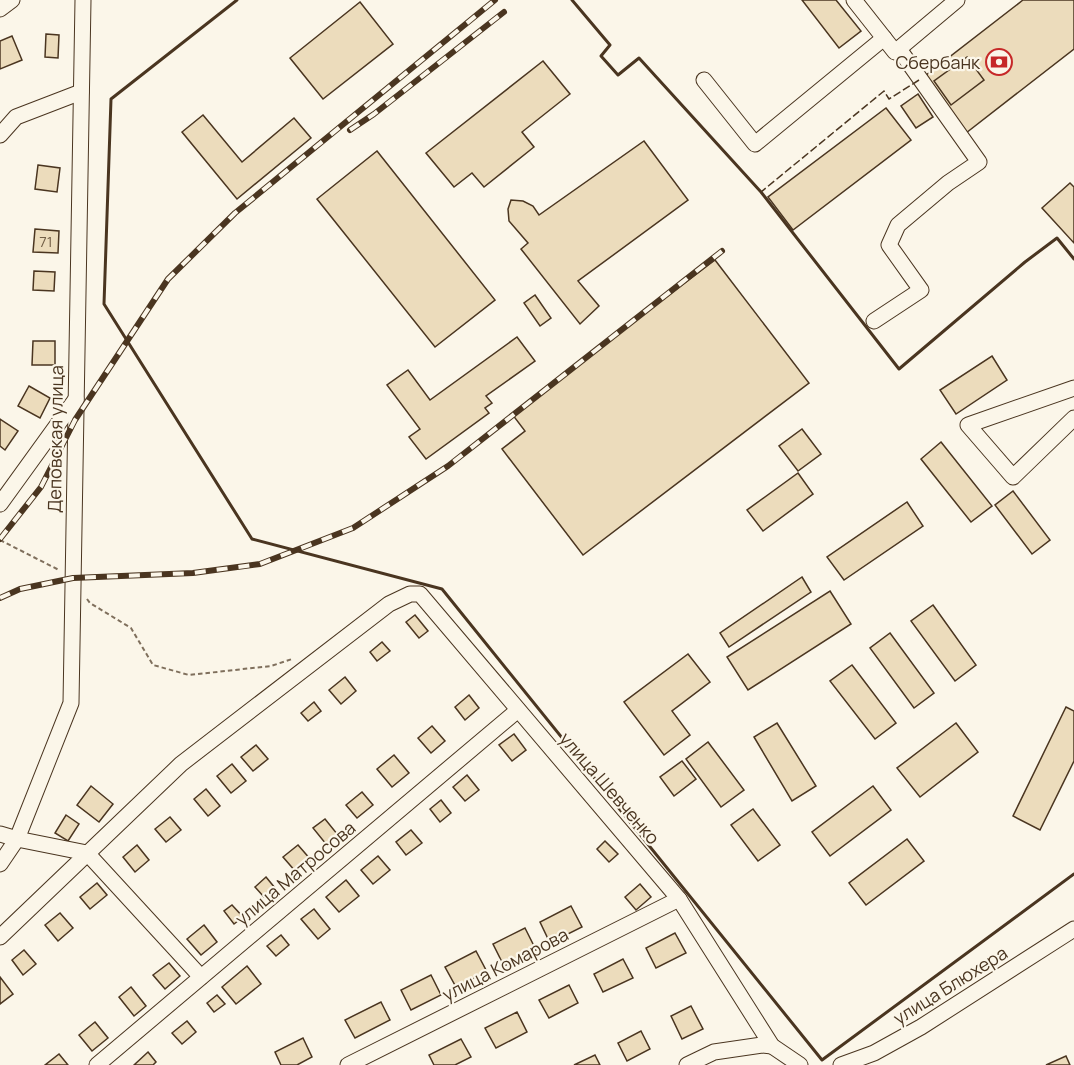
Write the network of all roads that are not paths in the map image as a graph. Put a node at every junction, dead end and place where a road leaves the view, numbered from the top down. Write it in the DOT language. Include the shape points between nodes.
graph roads {
  1 [pos="83,0"];
  2 [pos="854,0"];
  3 [pos="957,0"];
  4 [pos="884,38"];
  5 [pos="900,49"];
  6 [pos="704,80"];
  7 [pos="81,92"];
  8 [pos="0,135"];
  9 [pos="874,321"];
  10 [pos="1074,388"];
  11 [pos="76,399"];
  12 [pos="1074,418"];
  13 [pos="0,504"];
  14 [pos="518,710"];
  15 [pos="0,834"];
  16 [pos="17,839"];
  17 [pos="87,853"];
  18 [pos="0,864"];
  19 [pos="679,899"];
  20 [pos="1074,929"];
  21 [pos="0,937"];
  22 [pos="201,978"];
  23 [pos="772,1046"];
  24 [pos="97,1065"];
  25 [pos="348,1065"];
  26 [pos="687,1065"];
  27 [pos="800,1065"];
  28 [pos="841,1065"];
  1 -- 7 [label="street, Деповская улица"];
  2 -- 4 [label="street"];
  3 -- 5 [label="street"];
  4 -- 5 [label="street" via="895,52"];
  4 -- 6 [label="street" via="755,144"];
  5 -- 9 [label="street" via="979,162 898,225 889,245 921,290"];
  7 -- 8 [label="street" via="16,117"];
  7 -- 11 [label="street, Деповская улица"];
  10 -- 12 [label="street" via="968,425 1013,477"];
  11 -- 13 [label="street"];
  11 -- 16 [label="street, Деповская улица" via="71,703"];
  14 -- 17 [label="street, улица Шевченко" via="420,594 410,594 388,604 181,764"];
  14 -- 19 [label="street, улица Шевченко"];
  14 -- 22 [label="street, улица Матросова"];
  15 -- 16 [label="street"];
  16 -- 17 [label="street"];
  16 -- 18 [label="street, Деповская улица"];
  17 -- 21 [label="street"];
  17 -- 22 [label="street"];
  19 -- 23 [label="street, улица Шевченко"];
  19 -- 25 [label="street, улица Комарова"];
  20 -- 28 [label="street, улица Блюхера" via="921,1027 874,1053"];
  22 -- 24 [label="street, улица Матросова"];
  23 -- 26 [label="street" via="714,1052"];
  23 -- 27 [label="street"];
}
